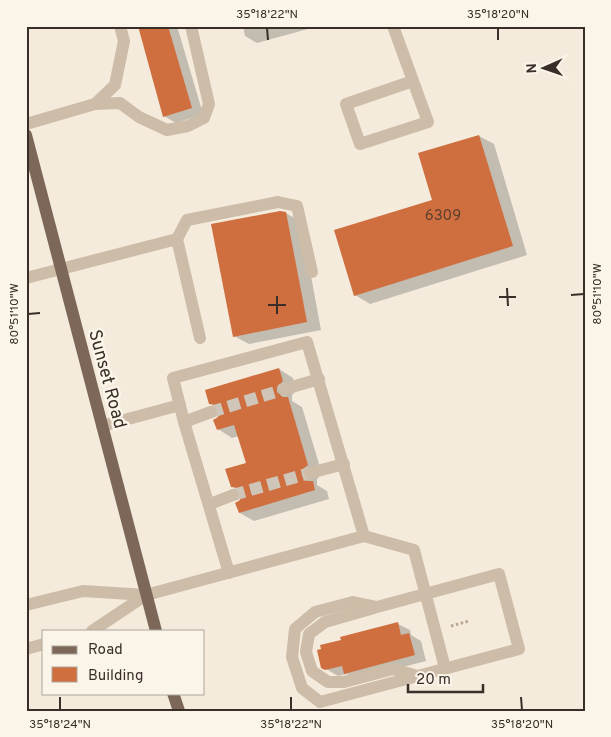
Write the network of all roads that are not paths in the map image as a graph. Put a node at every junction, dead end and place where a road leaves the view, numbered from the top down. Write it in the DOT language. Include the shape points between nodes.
graph roads {
  1 [pos="120,26"];
  2 [pos="191,26"];
  3 [pos="394,26"];
  4 [pos="413,81"];
  5 [pos="95,104"];
  6 [pos="26,124"];
  7 [pos="26,135"];
  8 [pos="178,240"];
  9 [pos="61,268"];
  10 [pos="312,272"];
  11 [pos="26,278"];
  12 [pos="200,338"];
  13 [pos="318,379"];
  14 [pos="285,389"];
  15 [pos="180,405"];
  16 [pos="211,412"];
  17 [pos="184,422"];
  18 [pos="102,426"];
  19 [pos="344,464"];
  20 [pos="310,473"];
  21 [pos="233,495"];
  22 [pos="210,504"];
  23 [pos="364,536"];
  24 [pos="229,573"];
  25 [pos="425,594"];
  26 [pos="146,595"];
  27 [pos="26,605"];
  28 [pos="377,607"];
  29 [pos="94,630"];
  30 [pos="156,630"];
  31 [pos="42,645"];
  32 [pos="26,649"];
  33 [pos="445,668"];
  34 [pos="417,675"];
  35 [pos="174,694"];
  36 [pos="179,711"];
  1 -- 5 [label="street" via="124,41 115,85"];
  2 -- 5 [label="street" via="209,104 204,118 188,126 167,130 120,103"];
  3 -- 4 [label="street"];
  4 -- 4 [label="street" via="428,122 360,144 346,104"];
  5 -- 6 [label="street"];
  7 -- 9 [label="main road, Sunset Road"];
  8 -- 9 [label="street"];
  8 -- 10 [label="street" via="187,220 278,202 297,206"];
  8 -- 12 [label="street"];
  9 -- 11 [label="street"];
  9 -- 18 [label="main road, Sunset Road"];
  13 -- 14 [label="street"];
  13 -- 15 [label="street" via="307,342 173,378"];
  13 -- 19 [label="street"];
  15 -- 17 [label="street"];
  15 -- 18 [label="street"];
  16 -- 17 [label="street"];
  17 -- 22 [label="street"];
  18 -- 26 [label="main road, Sunset Road"];
  19 -- 20 [label="street"];
  19 -- 23 [label="street"];
  21 -- 22 [label="street"];
  22 -- 24 [label="street"];
  23 -- 24 [label="street"];
  23 -- 25 [label="street" via="414,550"];
  24 -- 26 [label="street"];
  25 -- 28 [label="street"];
  25 -- 33 [label="street"];
  25 -- 33 [label="street" via="499,574 519,649"];
  26 -- 27 [label="street" via="83,591"];
  26 -- 29 [label="street"];
  26 -- 30 [label="main road, Sunset Road"];
  28 -- 34 [label="street" via="325,622 309,634 306,652 312,671 328,682 344,682 393,670"];
  28 -- 34 [label="street" via="352,602 316,612 295,629 292,657 302,688 320,702"];
  31 -- 32 [label="street"];
  33 -- 34 [label="street"];
  35 -- 36 [label="main road"];
}
